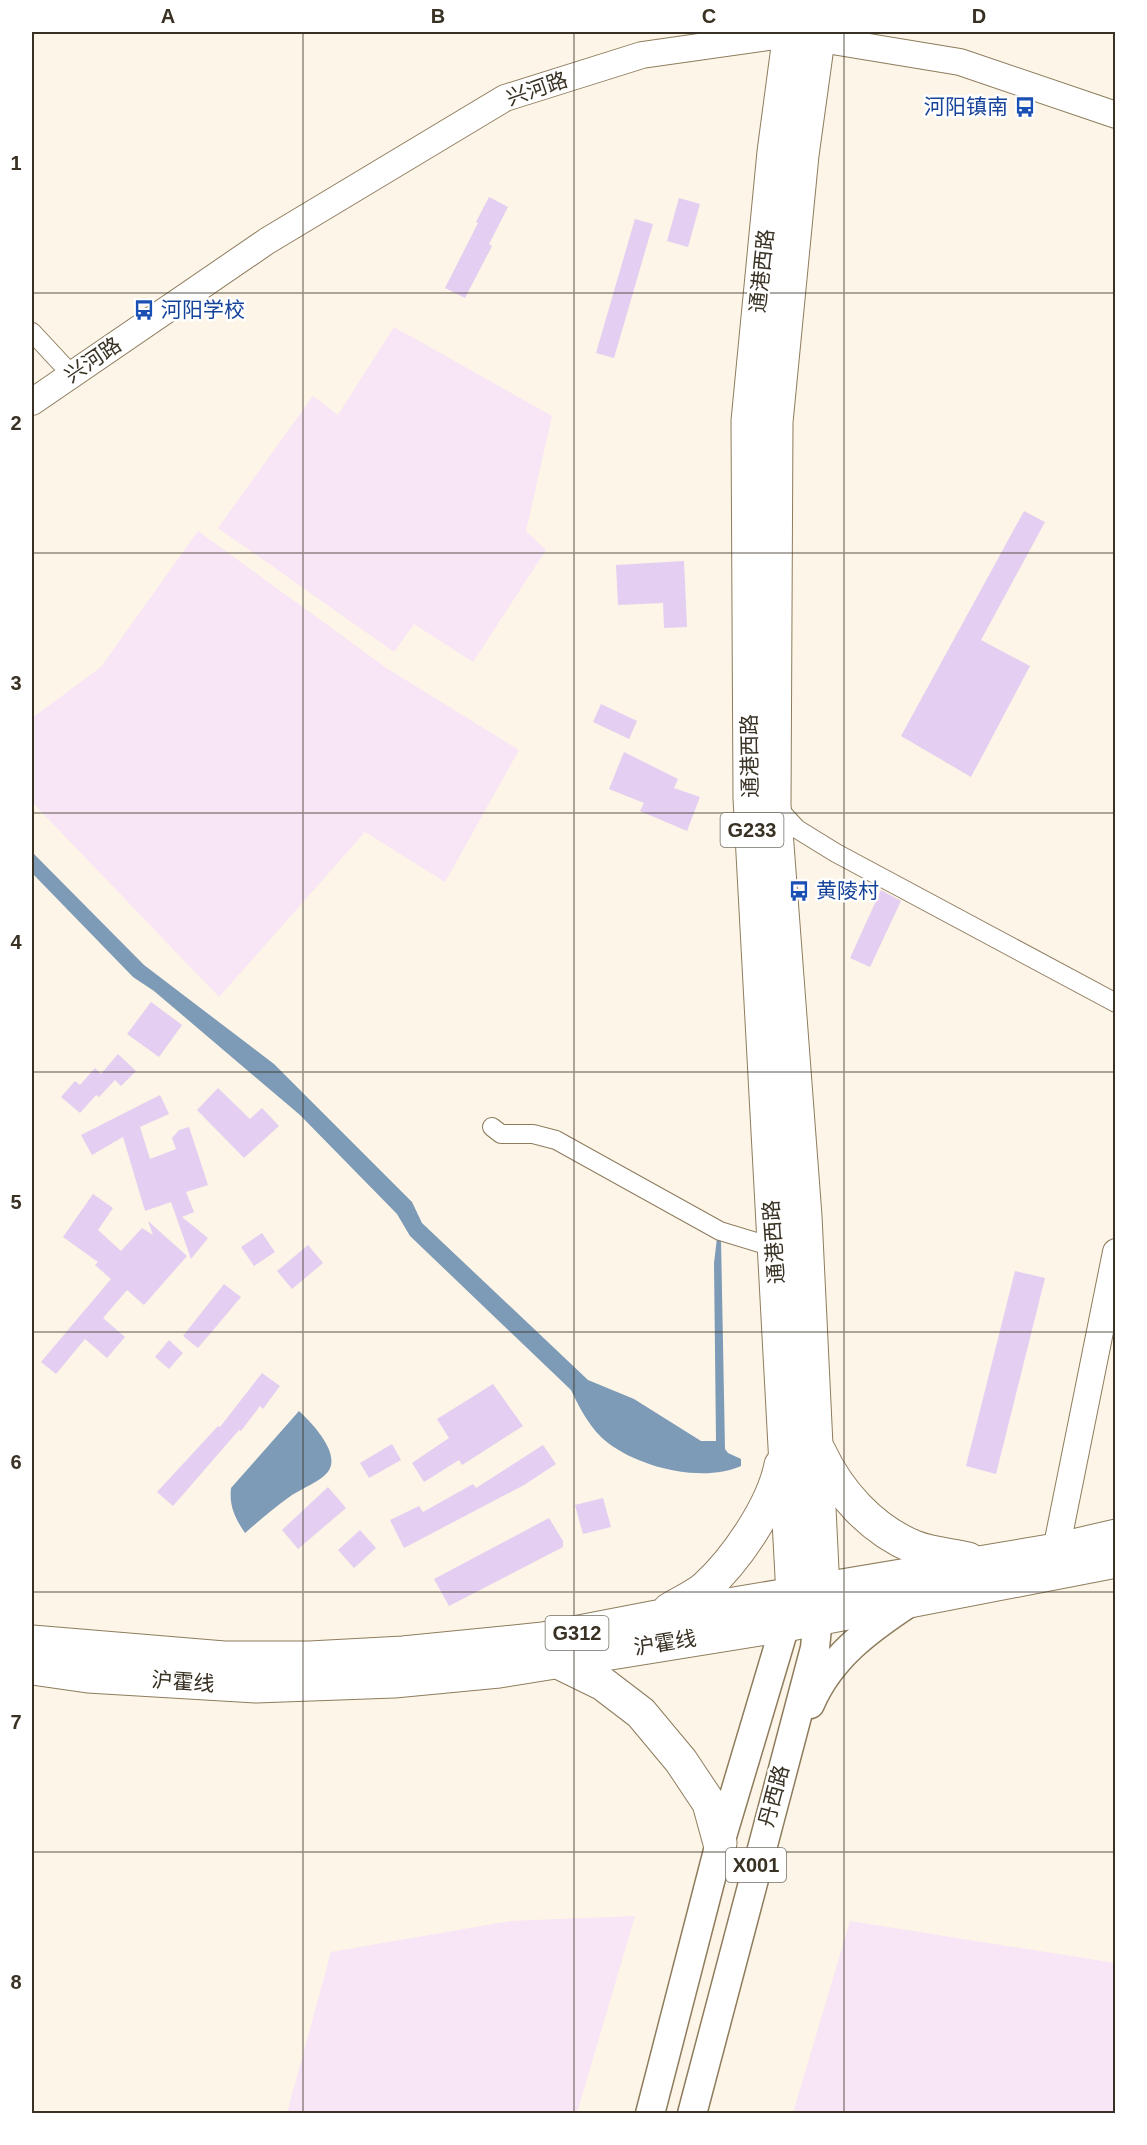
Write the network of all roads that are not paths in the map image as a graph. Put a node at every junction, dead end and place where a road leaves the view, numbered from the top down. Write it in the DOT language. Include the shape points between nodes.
graph roads {
  1 [pos="804,34"];
  2 [pos="1116,115"];
  3 [pos="32,332"];
  4 [pos="72,375"];
  5 [pos="32,402"];
  6 [pos="774,805"];
  7 [pos="1116,1003"];
  8 [pos="492,1127"];
  9 [pos="776,1248"];
  10 [pos="1116,1252"];
  11 [pos="800,1440"];
  12 [pos="1116,1536"];
  13 [pos="1056,1550"];
  14 [pos="1116,1561"];
  15 [pos="982,1562"];
  16 [pos="916,1598"];
  17 [pos="805,1607"];
  18 [pos="657,1617"];
  19 [pos="32,1642"];
  20 [pos="554,1660"];
  21 [pos="32,1668"];
  22 [pos="781,1772"];
  23 [pos="720,1843"];
  24 [pos="650,2114"];
  25 [pos="692,2114"];
  1 -- 2 [label="street, 兴河路" via="960,62"];
  1 -- 4 [label="street, 兴河路" via="642,55 505,98 267,241"];
  1 -- 6 [label="highway, 通港西路 / G233" via="802,155 776,422"];
  1 -- 9 [label="highway, 通港西路 / G233" via="774,152 748,421 750,798"];
  3 -- 4 [label="street"];
  4 -- 5 [label="street, 兴河路"];
  6 -- 7 [label="street" via="797,829 836,853"];
  6 -- 11 [label="highway, 通港西路 / G233" via="805,1216"];
  8 -- 9 [label="street" via="501,1134 533,1134 556,1140 720,1231"];
  9 -- 11 [label="highway, 通港西路 / G233"];
  10 -- 13 [label="street"];
  11 -- 15 [label="highway" via="867,1518 915,1547"];
  11 -- 17 [label="highway, 通港西路 / G233"];
  11 -- 18 [label="highway" via="737,1551 703,1590"];
  12 -- 13 [label="highway, 沪霍线 / G312"];
  13 -- 15 [label="highway, 沪霍线 / G312"];
  14 -- 16 [label="highway, 沪霍线 / G312"];
  15 -- 17 [label="highway, 沪霍线 / G312"];
  16 -- 17 [label="highway, 沪霍线 / G312"];
  16 -- 22 [label="main road" via="851,1645 818,1686"];
  17 -- 18 [label="highway, 沪霍线 / G312"];
  17 -- 20 [label="highway, 沪霍线 / G312"];
  17 -- 22 [label="main road, 丹西路 / X001" via="815,1648"];
  17 -- 23 [label="main road, 丹西路 / X001"];
  18 -- 19 [label="highway, 沪霍线 / G312" via="543,1639 309,1658 224,1658"];
  20 -- 21 [label="highway, 沪霍线 / G312" via="500,1671 394,1681 256,1686 88,1676"];
  20 -- 23 [label="highway" via="603,1684 641,1713 709,1803"];
  22 -- 25 [label="main road, 丹西路 / X001"];
  23 -- 24 [label="main road, 丹西路 / X001"];
}
